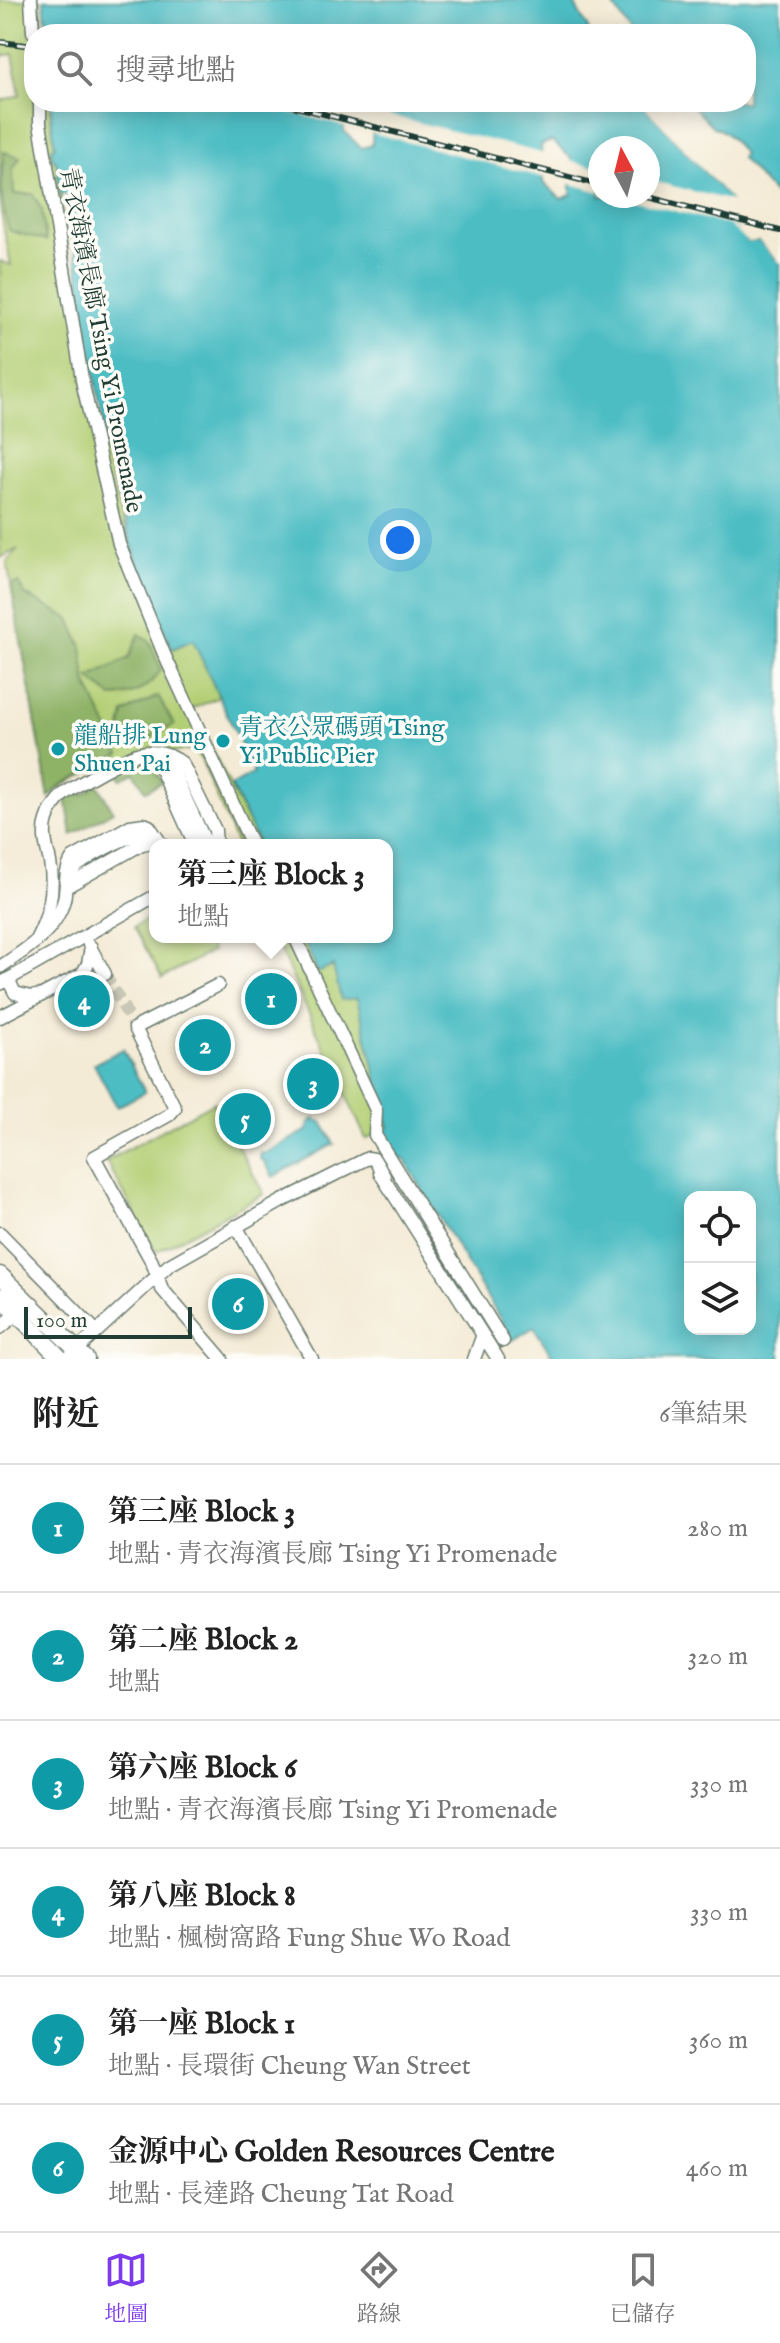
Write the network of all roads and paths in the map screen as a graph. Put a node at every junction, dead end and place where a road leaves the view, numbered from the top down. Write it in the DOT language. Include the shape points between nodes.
graph roads {
  1 [pos="31,0"];
  2 [pos="32,24"];
  3 [pos="40,112"];
  4 [pos="142,752"];
  5 [pos="159,753"];
  6 [pos="157,839"];
  7 [pos="192,839"];
  8 [pos="204,839"];
  9 [pos="216,839"];
  10 [pos="249,839"];
  11 [pos="149,843"];
  12 [pos="66,883"];
  13 [pos="149,900"];
  14 [pos="36,940"];
  15 [pos="88,942"];
  16 [pos="298,943"];
  17 [pos="0,967"];
  18 [pos="105,974"];
  19 [pos="4,981"];
  20 [pos="218,985"];
  21 [pos="47,992"];
  22 [pos="0,1017"];
  23 [pos="275,1188"];
  24 [pos="282,1201"];
  25 [pos="236,1226"];
  26 [pos="0,1233"];
  27 [pos="216,1237"];
  28 [pos="248,1247"];
  29 [pos="0,1275"];
  30 [pos="155,1276"];
  31 [pos="0,1296"];
  32 [pos="17,1314"];
  33 [pos="0,1328"];
  34 [pos="96,1331"];
  35 [pos="482,1337"];
  36 [pos="503,1341"];
  37 [pos="65,1356"];
  38 [pos="307,1357"];
  39 [pos="222,1359"];
  40 [pos="474,1359"];
  41 [pos="498,1359"];
  1 -- 2 [label="street"];
  3 -- 10 [label="street, 青衣海濱長廊 Tsing Yi Promenade" via="83,385 119,544"];
  4 -- 5 [label="street"];
  4 -- 7 [label="street" via="159,765"];
  4 -- 14 [label="street" via="64,795 52,808 44,840 51,899"];
  5 -- 8 [label="street" via="168,761"];
  5 -- 9 [label="street" via="175,758 188,771"];
  6 -- 12 [label="street" via="144,824 123,829 73,858"];
  11 -- 12 [label="street"];
  12 -- 14 [label="street" via="56,920"];
  13 -- 15 [label="street"];
  14 -- 17 [label="street"];
  15 -- 18 [label="street"];
  15 -- 19 [label="street"];
  15 -- 21 [label="street" via="88,964 82,974"];
  16 -- 36 [label="street" via="376,1110 375,1135"];
  19 -- 21 [label="street" via="15,993 31,997"];
  20 -- 30 [label="street" via="135,1028 175,1108 94,1157"];
  21 -- 22 [label="street"];
  23 -- 24 [label="street"];
  24 -- 25 [label="street"];
  24 -- 35 [label="street" via="347,1169 369,1167 384,1176"];
  25 -- 27 [label="street"];
  25 -- 28 [label="street"];
  26 -- 34 [label="street"];
  27 -- 28 [label="street" via="241,1240"];
  27 -- 30 [label="street"];
  28 -- 38 [label="street"];
  29 -- 37 [label="main road"];
  30 -- 34 [label="street"];
  30 -- 39 [label="street"];
  31 -- 32 [label="main road"];
  32 -- 33 [label="street"];
  32 -- 37 [label="main road"];
  34 -- 37 [label="street"];
  35 -- 40 [label="street"];
  35 -- 41 [label="street"];
}
